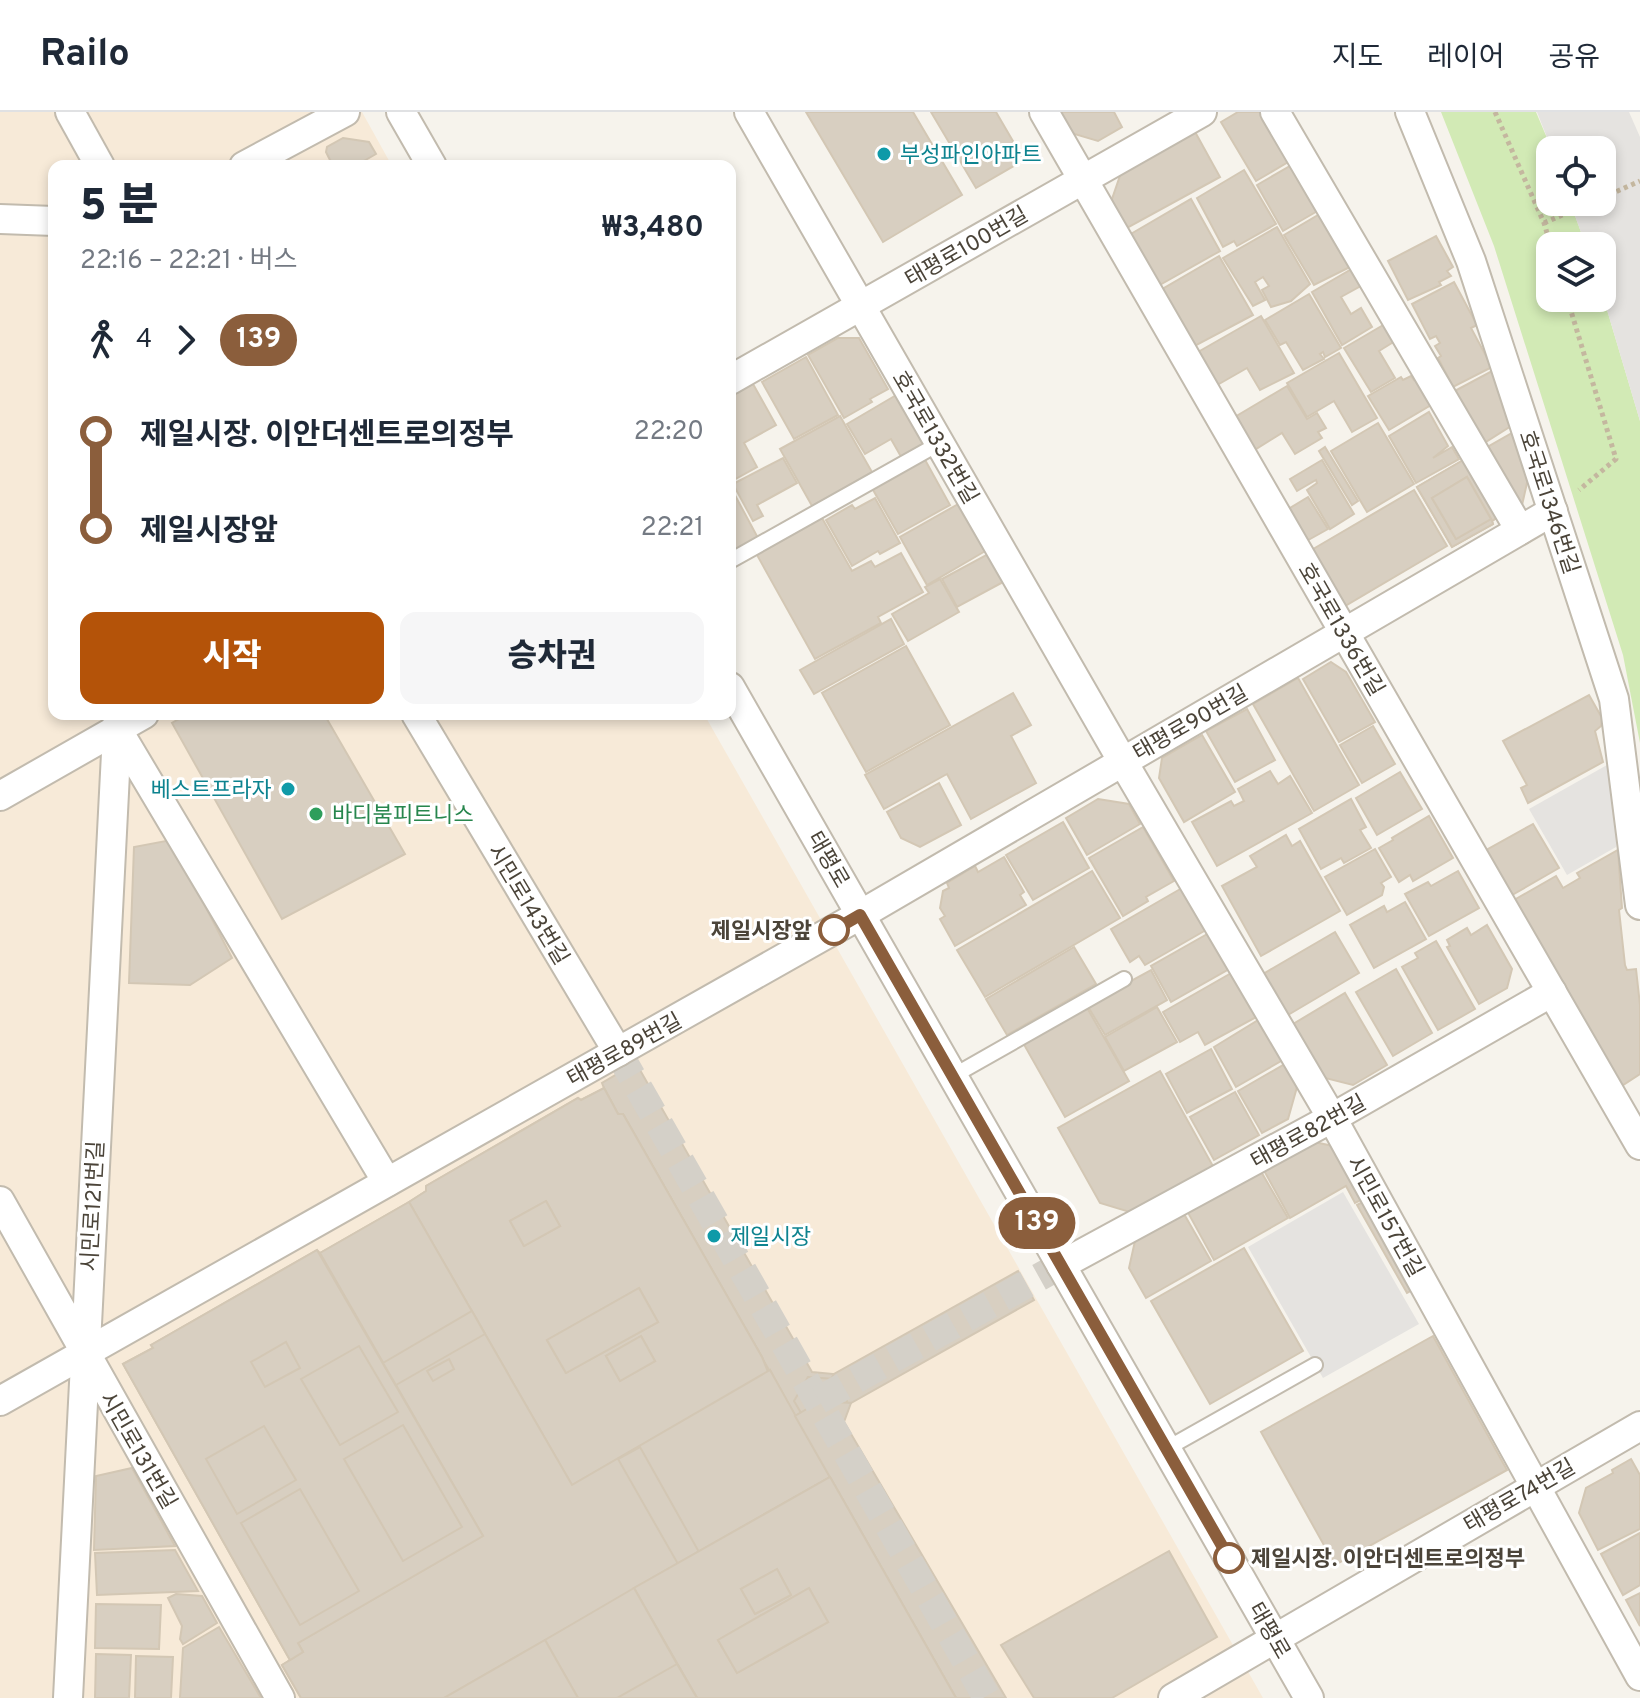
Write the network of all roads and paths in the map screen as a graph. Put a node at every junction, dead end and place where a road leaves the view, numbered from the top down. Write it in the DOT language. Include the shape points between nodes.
graph roads {
  1 [pos="70,112"];
  2 [pos="345,112"];
  3 [pos="401,112"];
  4 [pos="749,112"];
  5 [pos="1044,112"];
  6 [pos="1202,112"];
  7 [pos="1275,112"];
  8 [pos="1410,112"];
  9 [pos="1495,112"];
  10 [pos="97,160"];
  11 [pos="255,160"];
  12 [pos="429,160"];
  13 [pos="1083,180"];
  14 [pos="1640,181"];
  15 [pos="1616,192"];
  16 [pos="1560,216"];
  17 [pos="0,219"];
  18 [pos="48,221"];
  19 [pos="1544,223"];
  20 [pos="1547,232"];
  21 [pos="861,306"];
  22 [pos="1571,312"];
  23 [pos="736,377"];
  24 [pos="940,443"];
  25 [pos="1553,511"];
  26 [pos="1520,530"];
  27 [pos="736,558"];
  28 [pos="1344,633"];
  29 [pos="736,698"];
  30 [pos="420,720"];
  31 [pos="118,722"];
  32 [pos="1123,762"];
  33 [pos="0,796"];
  34 [pos="1640,905"];
  35 [pos="860,915"];
  36 [pos="1124,979"];
  37 [pos="1552,992"];
  38 [pos="618,1052"];
  39 [pos="953,1076"];
  40 [pos="1332,1118"];
  41 [pos="1640,1145"];
  42 [pos="387,1182"];
  43 [pos="0,1201"];
  44 [pos="1061,1265"];
  45 [pos="85,1353"];
  46 [pos="1315,1365"];
  47 [pos="0,1401"];
  48 [pos="1640,1426"];
  49 [pos="1166,1449"];
  50 [pos="1535,1485"];
  51 [pos="1275,1639"];
  52 [pos="1640,1676"];
  53 [pos="68,1698"];
  54 [pos="280,1698"];
  55 [pos="1173,1698"];
  56 [pos="1309,1698"];
  1 -- 10 [label="street"];
  2 -- 11 [label="street"];
  3 -- 12 [label="street"];
  4 -- 21 [label="street, 호국로1332번길"];
  5 -- 13 [label="street, 호국로1336번길"];
  6 -- 13 [label="street, 태평로100번길"];
  7 -- 26 [label="street"];
  8 -- 25 [label="street, 호국로1346번길" via="1471,261"];
  9 -- 19 [label="path"];
  13 -- 21 [label="street, 태평로100번길"];
  13 -- 28 [label="street, 호국로1336번길"];
  14 -- 15 [label="path"];
  16 -- 19 [label="path"];
  17 -- 18 [label="street"];
  19 -- 20 [label="path"];
  21 -- 23 [label="street, 태평로100번길"];
  21 -- 24 [label="street, 호국로1332번길"];
  22 -- 25 [label="path" via="1616,459"];
  24 -- 27 [label="lane"];
  24 -- 32 [label="street, 호국로1332번길"];
  25 -- 26 [label="street, 태평로90번길"];
  25 -- 34 [label="street, 호국로1346번길" via="1614,699"];
  26 -- 28 [label="street, 태평로90번길"];
  28 -- 32 [label="street, 태평로90번길"];
  28 -- 37 [label="street, 호국로1336번길"];
  29 -- 35 [label="street, 태평로"];
  30 -- 38 [label="street, 시민로143번길"];
  31 -- 33 [label="street"];
  31 -- 42 [label="street"];
  31 -- 45 [label="street, 시민로121번길"];
  32 -- 35 [label="street, 태평로90번길"];
  32 -- 40 [label="street, 시민로157번길"];
  35 -- 38 [label="street, 태평로89번길"];
  35 -- 39 [label="street, 태평로"];
  36 -- 39 [label="lane"];
  37 -- 40 [label="street, 태평로82번길"];
  37 -- 41 [label="street, 호국로1336번길"];
  38 -- 42 [label="street, 태평로89번길"];
  39 -- 44 [label="street, 태평로"];
  40 -- 44 [label="street, 태평로82번길"];
  40 -- 50 [label="street, 시민로157번길"];
  42 -- 45 [label="street, 태평로89번길"];
  43 -- 45 [label="street, 시민로131번길"];
  44 -- 49 [label="street, 태평로"];
  45 -- 47 [label="street, 태평로89번길"];
  45 -- 53 [label="street, 시민로121번길"];
  45 -- 54 [label="street, 시민로131번길"];
  46 -- 49 [label="lane"];
  48 -- 50 [label="street, 태평로74번길"];
  49 -- 51 [label="street, 태평로"];
  50 -- 51 [label="street, 태평로74번길"];
  50 -- 52 [label="street, 시민로157번길"];
  51 -- 55 [label="street, 태평로74번길"];
  51 -- 56 [label="street, 태평로"];
}
